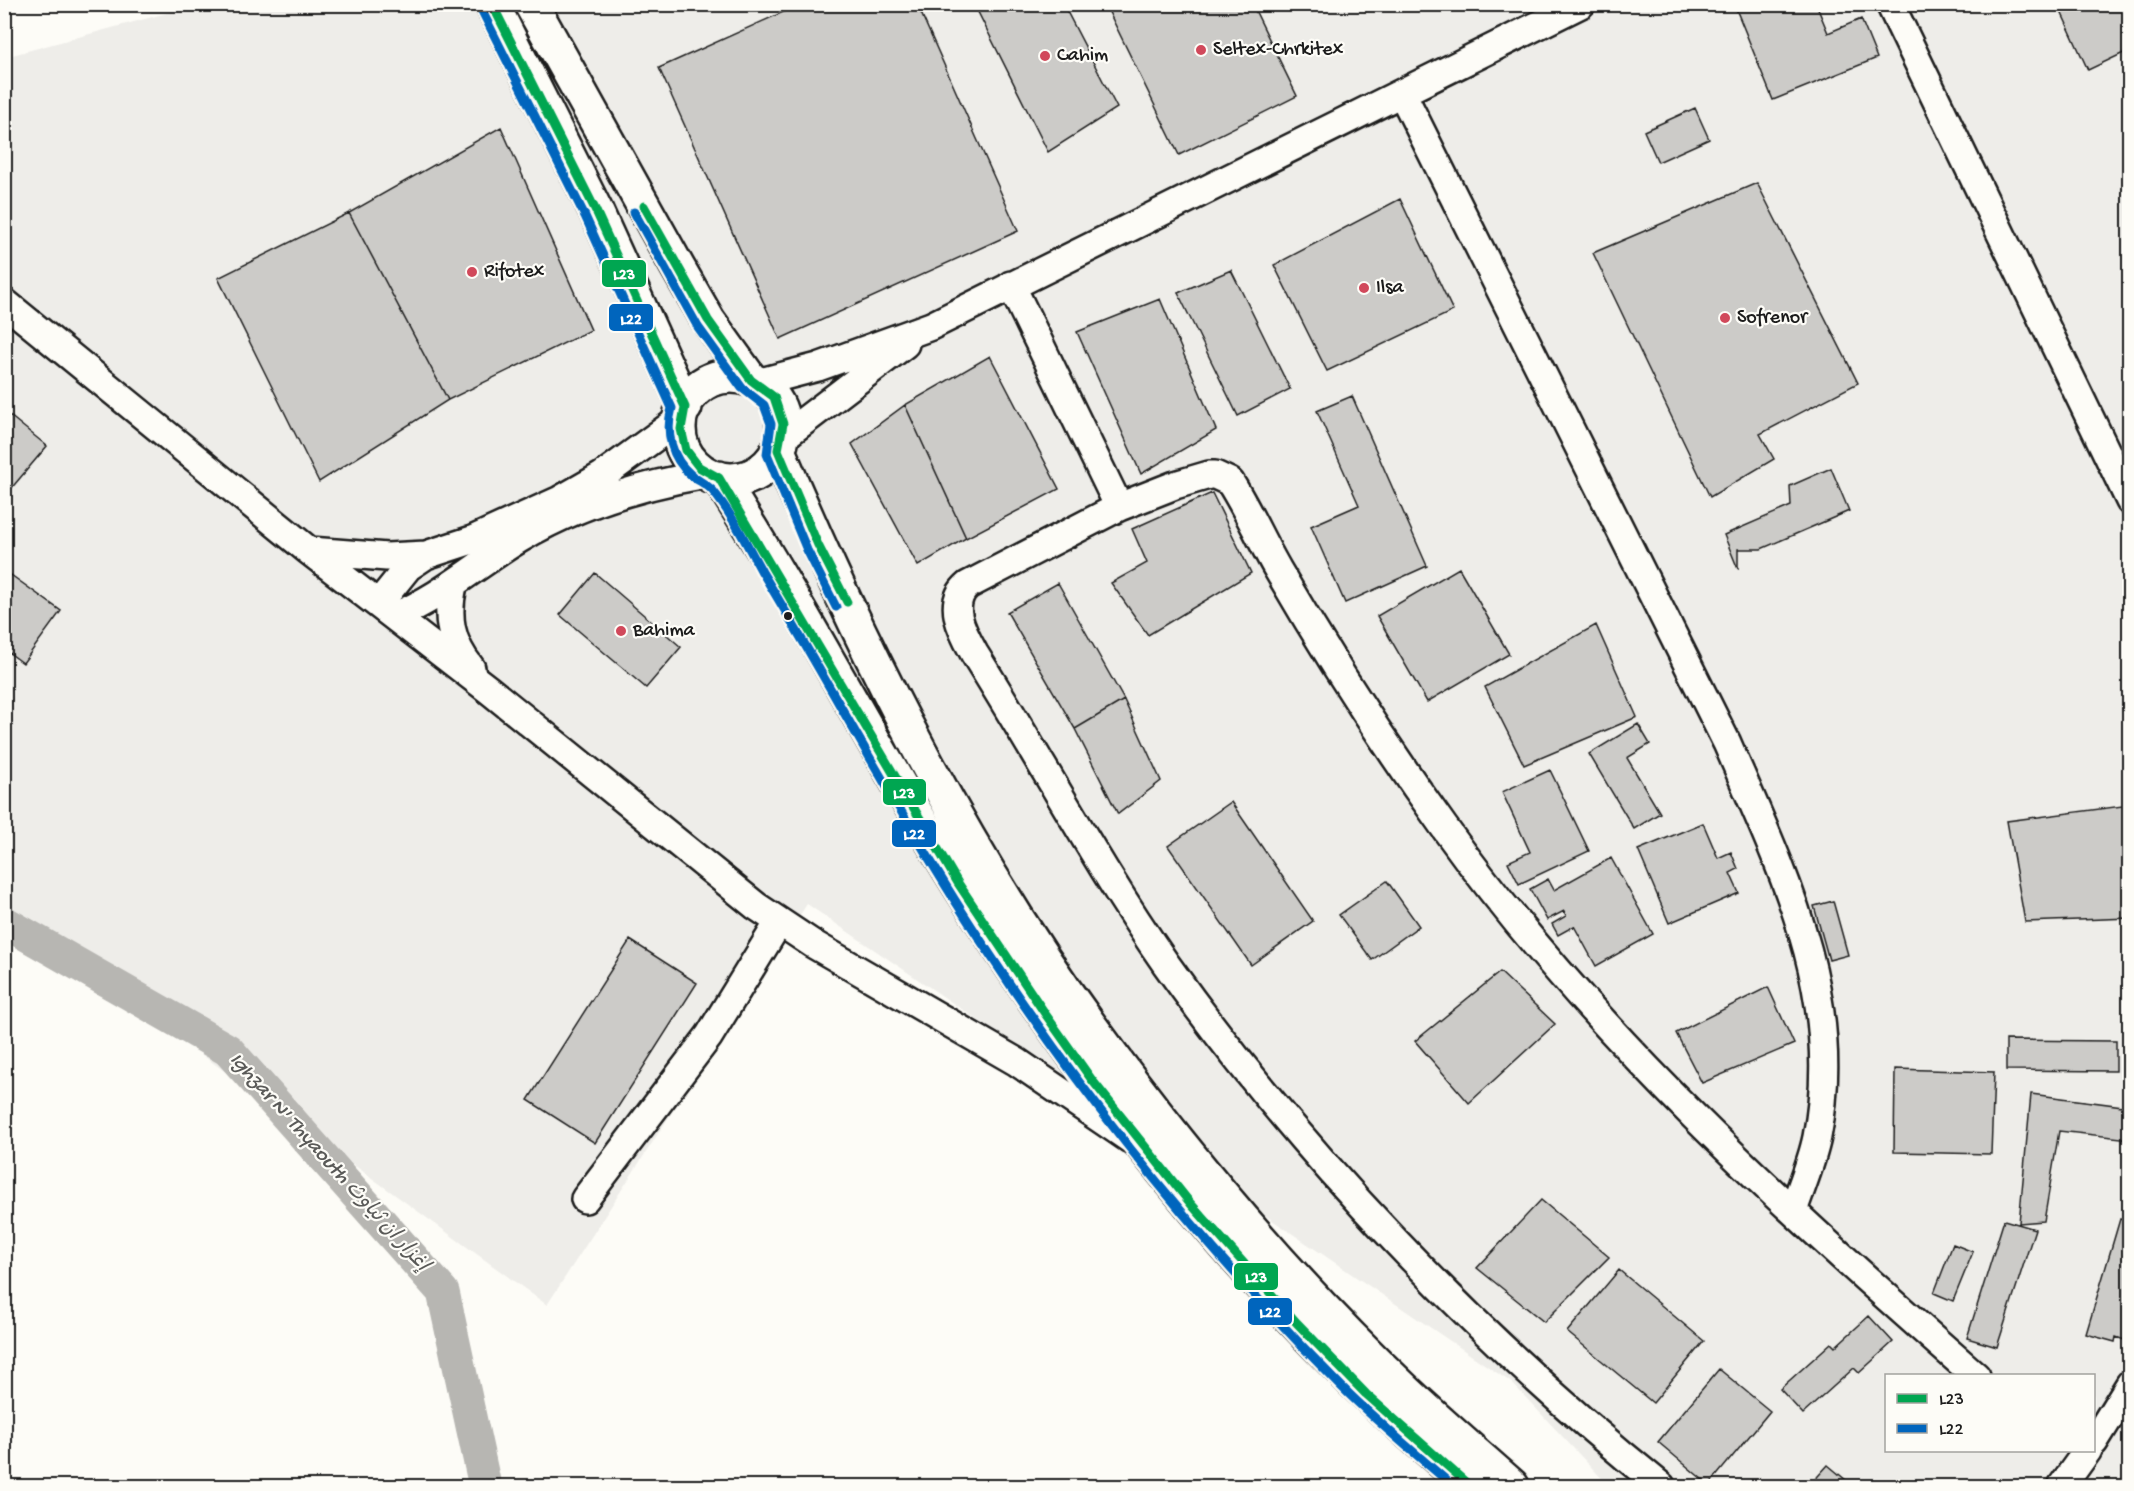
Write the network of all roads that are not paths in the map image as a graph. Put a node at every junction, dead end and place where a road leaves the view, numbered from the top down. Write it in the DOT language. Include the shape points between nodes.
graph roads {
  1 [pos="492,4"];
  2 [pos="531,4"];
  3 [pos="1581,4"];
  4 [pos="1890,4"];
  5 [pos="1402,93"];
  6 [pos="1011,285"];
  7 [pos="4,302"];
  8 [pos="931,326"];
  9 [pos="754,382"];
  10 [pos="683,413"];
  11 [pos="780,444"];
  12 [pos="713,476"];
  13 [pos="2130,501"];
  14 [pos="1119,507"];
  15 [pos="308,550"];
  16 [pos="426,555"];
  17 [pos="453,585"];
  18 [pos="387,610"];
  19 [pos="489,690"];
  20 [pos="779,922"];
  21 [pos="1148,1152"];
  22 [pos="585,1199"];
  23 [pos="1793,1211"];
  24 [pos="1974,1374"];
  25 [pos="2130,1384"];
  26 [pos="2095,1440"];
  27 [pos="2076,1455"];
  28 [pos="1470,1486"];
  29 [pos="1512,1486"];
  30 [pos="1661,1486"];
  31 [pos="2062,1486"];
  1 -- 10 [label="highway" via="601,220"];
  2 -- 9 [label="highway" via="708,320"];
  3 -- 5 [label="street"];
  4 -- 13 [label="street"];
  5 -- 6 [label="street"];
  5 -- 23 [label="street" via="1726,743 1801,922 1823,1016 1824,1068 1817,1139"];
  6 -- 8 [label="street"];
  6 -- 14 [label="street"];
  7 -- 15 [label="street"];
  8 -- 9 [label="street" via="818,367"];
  8 -- 11 [label="street"];
  9 -- 10 [label="highway" via="738,376 711,380 690,397"];
  9 -- 11 [label="highway" via="774,398 780,410"];
  10 -- 12 [label="highway" via="680,436 685,451 694,464"];
  10 -- 16 [label="street" via="618,465 560,500 481,536"];
  11 -- 12 [label="highway" via="759,471 733,480"];
  11 -- 29 [label="highway" via="818,545 947,797 1002,894 1090,1026 1191,1156 1324,1308 1406,1391"];
  12 -- 17 [label="street" via="629,490 582,507 519,539"];
  12 -- 21 [label="highway" via="764,548 958,883 1048,1020"];
  14 -- 23 [label="street" via="1196,478 1215,475 1230,482 1325,647 1485,882 1572,985 1696,1120"];
  14 -- 30 [label="street" via="962,590 957,607 964,635 1130,910 1278,1111 1453,1297 1544,1386"];
  15 -- 16 [label="street" via="377,556"];
  15 -- 18 [label="street"];
  16 -- 18 [label="street" via="408,567"];
  17 -- 18 [label="street" via="425,603"];
  17 -- 19 [label="street" via="449,614 454,641"];
  18 -- 19 [label="street"];
  19 -- 20 [label="street"];
  20 -- 21 [label="street" via="1017,1062"];
  20 -- 22 [label="street" via="709,1036"];
  21 -- 28 [label="highway" via="1353,1380"];
  23 -- 24 [label="street"];
  25 -- 26 [label="street"];
  27 -- 31 [label="street"];
}
